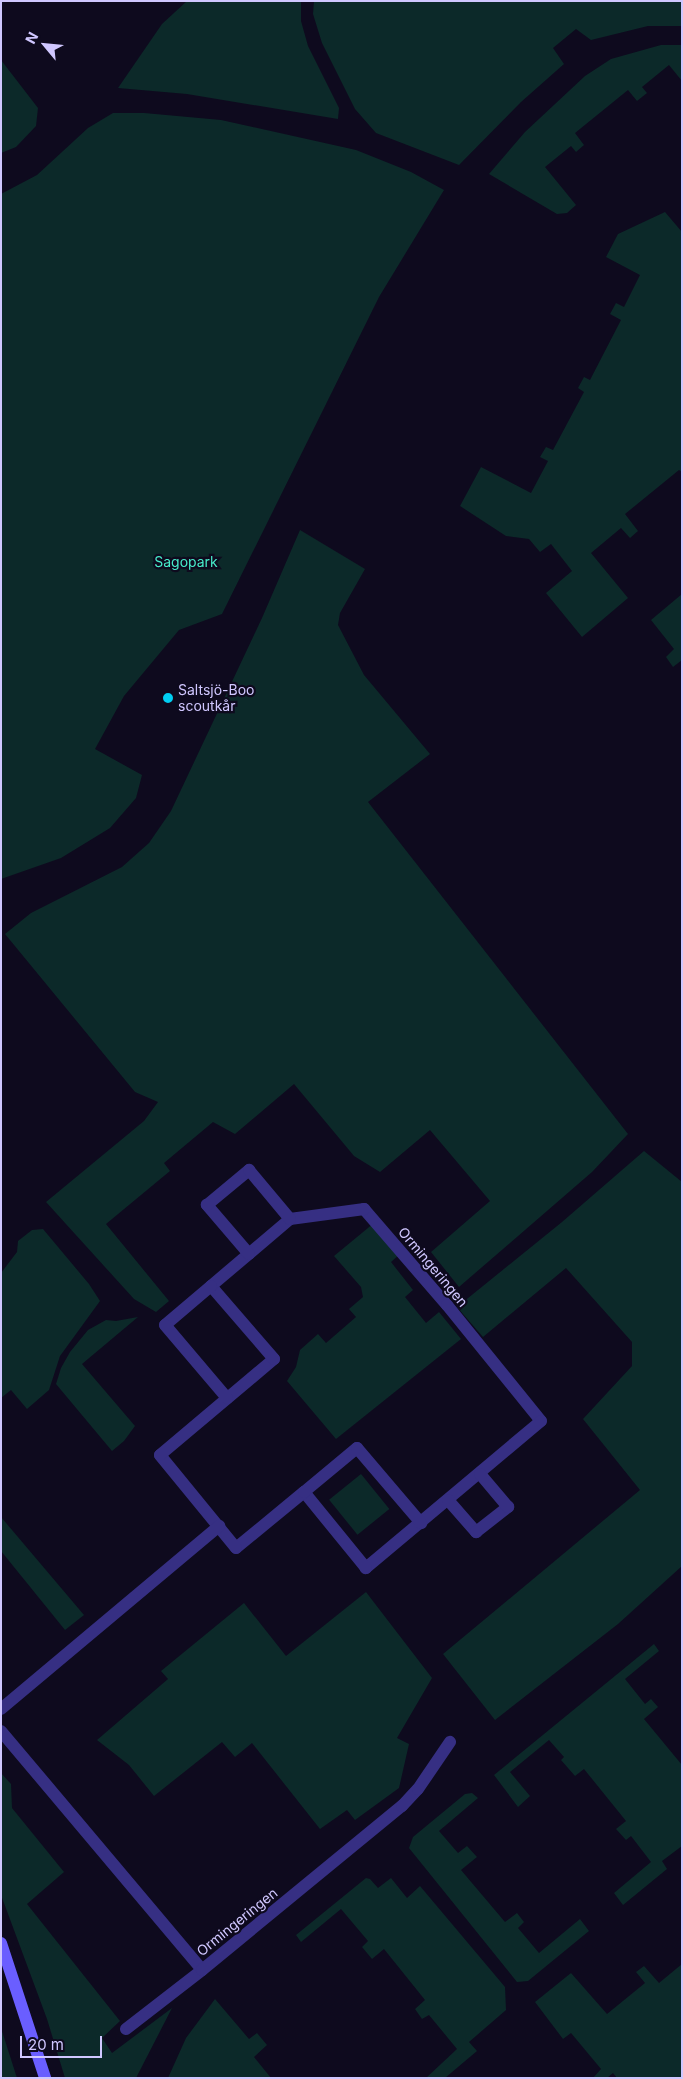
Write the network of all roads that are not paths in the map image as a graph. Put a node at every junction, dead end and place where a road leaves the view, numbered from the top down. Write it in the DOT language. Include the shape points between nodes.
graph roads {
  1 [pos="290,1220"];
  2 [pos="249,1254"];
  3 [pos="211,1286"];
  4 [pos="227,1398"];
  5 [pos="480,1474"];
  6 [pos="304,1492"];
  7 [pos="448,1500"];
  8 [pos="421,1522"];
  9 [pos="219,1526"];
  10 [pos="1,1709"];
  11 [pos="1,1731"];
  12 [pos="450,1742"];
  13 [pos="1,1943"];
  14 [pos="202,1970"];
  15 [pos="126,2029"];
  16 [pos="45,2078"];
  1 -- 2 [label="street"];
  1 -- 2 [label="street" via="249,1170 207,1205"];
  1 -- 5 [label="street, Ormingeringen" via="364,1208 541,1421"];
  2 -- 3 [label="street"];
  3 -- 4 [label="street" via="165,1325"];
  3 -- 4 [label="street" via="274,1359"];
  4 -- 9 [label="street" via="160,1455"];
  5 -- 7 [label="street, Ormingeringen"];
  5 -- 7 [label="street" via="508,1507 476,1532"];
  6 -- 8 [label="street" via="357,1448"];
  6 -- 8 [label="street, Ormingeringen" via="366,1568"];
  6 -- 9 [label="street" via="236,1548"];
  7 -- 8 [label="street, Ormingeringen"];
  9 -- 10 [label="street"];
  11 -- 14 [label="street, Ormingeringen"];
  12 -- 14 [label="street, Ormingeringen" via="418,1790 402,1806"];
  13 -- 16 [label="street"];
  14 -- 15 [label="street"];
}
